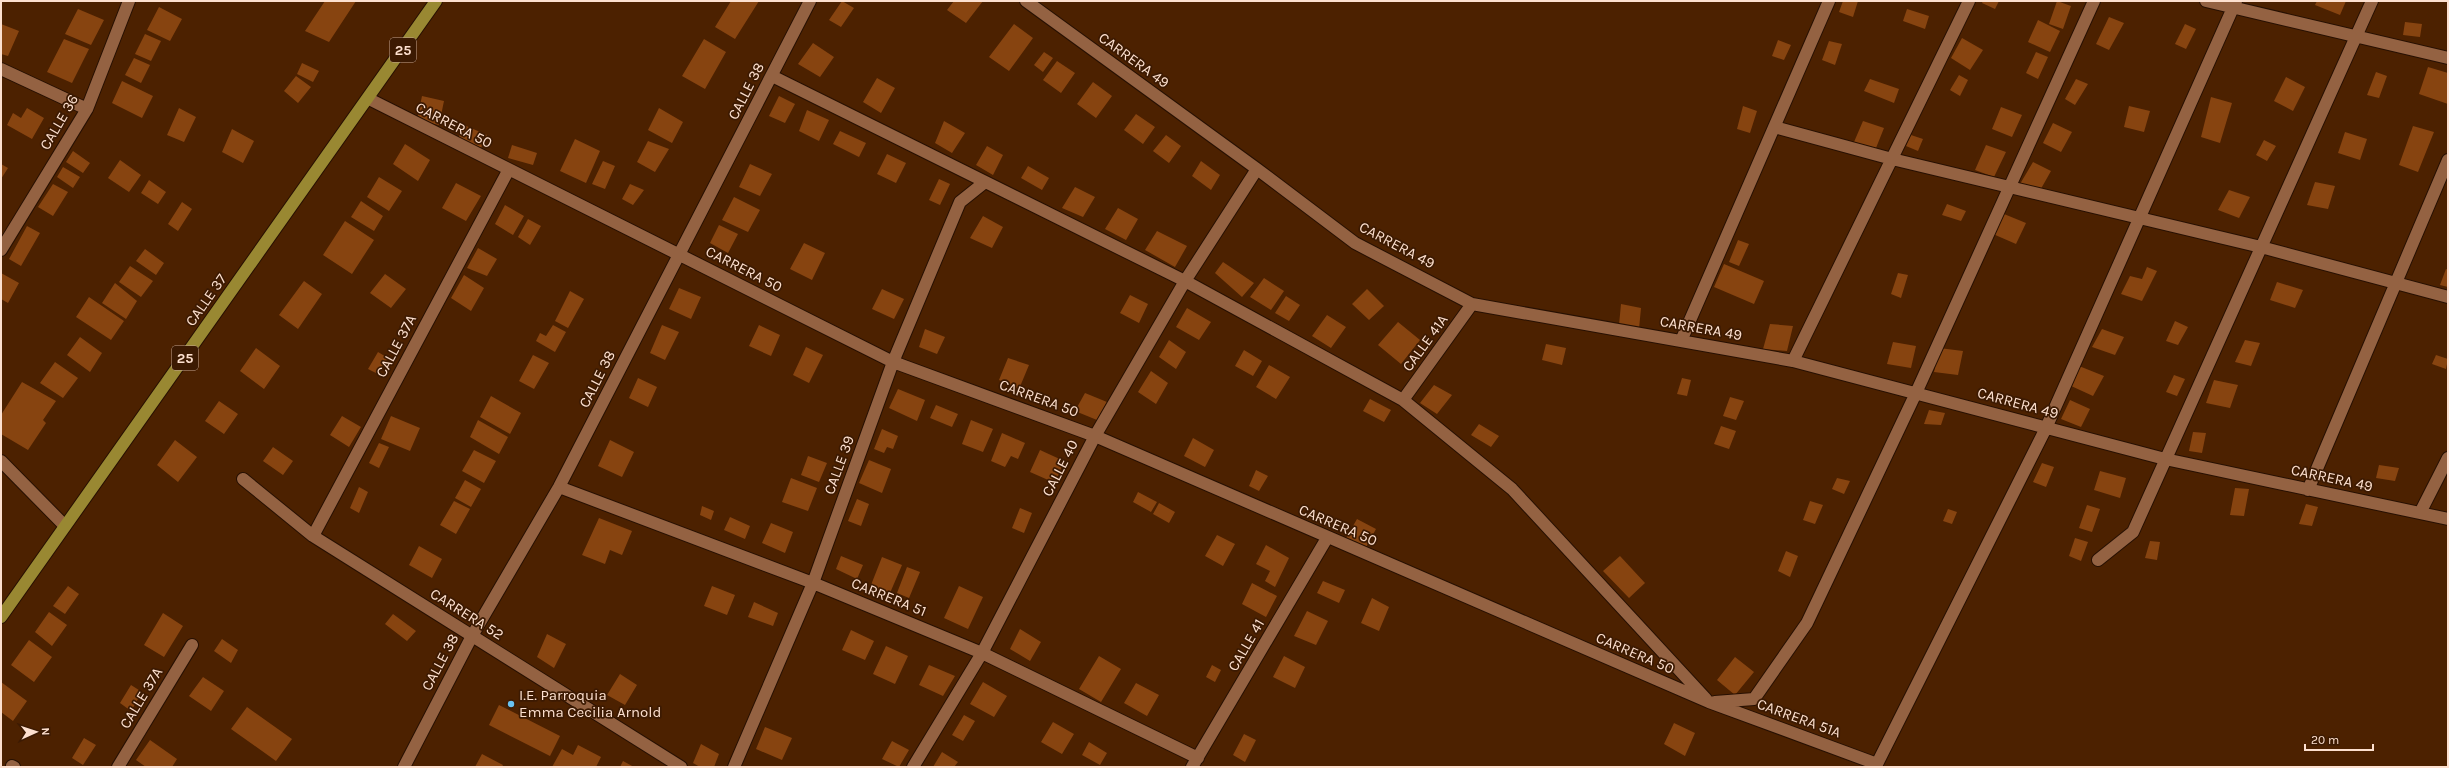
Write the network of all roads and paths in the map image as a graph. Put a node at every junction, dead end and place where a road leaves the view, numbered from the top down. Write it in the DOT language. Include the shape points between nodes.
graph roads {
  1 [pos="129,1"];
  2 [pos="436,1"];
  3 [pos="810,1"];
  4 [pos="1026,1"];
  5 [pos="1829,1"];
  6 [pos="1969,1"];
  7 [pos="2094,1"];
  8 [pos="2206,1"];
  9 [pos="2372,1"];
  10 [pos="2235,4"];
  11 [pos="2356,36"];
  12 [pos="2448,58"];
  13 [pos="1,69"];
  14 [pos="772,76"];
  15 [pos="368,99"];
  16 [pos="87,109"];
  17 [pos="1774,127"];
  18 [pos="1892,159"];
  19 [pos="2448,160"];
  20 [pos="1257,169"];
  21 [pos="508,171"];
  22 [pos="985,182"];
  23 [pos="2009,187"];
  24 [pos="2138,219"];
  25 [pos="2261,247"];
  26 [pos="1,250"];
  27 [pos="680,254"];
  28 [pos="1185,281"];
  29 [pos="2395,283"];
  30 [pos="2448,297"];
  31 [pos="1472,304"];
  32 [pos="1681,341"];
  33 [pos="1793,361"];
  34 [pos="893,362"];
  35 [pos="1916,393"];
  36 [pos="1403,400"];
  37 [pos="2046,428"];
  38 [pos="1095,436"];
  39 [pos="2448,458"];
  40 [pos="2165,459"];
  41 [pos="1,461"];
  42 [pos="243,479"];
  43 [pos="559,487"];
  44 [pos="2308,490"];
  45 [pos="2420,513"];
  46 [pos="2448,520"];
  47 [pos="66,526"];
  48 [pos="313,536"];
  49 [pos="1327,538"];
  50 [pos="2098,560"];
  51 [pos="813,583"];
  52 [pos="1,617"];
  53 [pos="472,636"];
  54 [pos="192,645"];
  55 [pos="982,653"];
  56 [pos="1709,702"];
  57 [pos="1195,763"];
  58 [pos="118,767"];
  59 [pos="404,767"];
  60 [pos="681,767"];
  61 [pos="734,767"];
  62 [pos="913,767"];
  1 -- 16 [label="street, CALLE 36"];
  2 -- 15 [label="main road, CALLE 37 / 25"];
  3 -- 14 [label="street, CALLE 38"];
  4 -- 20 [label="street, CARRERA 49"];
  5 -- 17 [label="street"];
  6 -- 18 [label="street"];
  7 -- 23 [label="street"];
  8 -- 10 [label="street"];
  9 -- 11 [label="street"];
  10 -- 11 [label="street"];
  10 -- 24 [label="street"];
  11 -- 12 [label="street"];
  11 -- 25 [label="street"];
  13 -- 16 [label="street"];
  14 -- 22 [label="street"];
  14 -- 27 [label="street, CALLE 38"];
  15 -- 21 [label="street, CARRERA 50"];
  15 -- 47 [label="main road, CALLE 37 / 25"];
  16 -- 26 [label="street, CALLE 36"];
  17 -- 18 [label="street"];
  17 -- 32 [label="street"];
  18 -- 23 [label="street"];
  18 -- 33 [label="street"];
  19 -- 29 [label="street"];
  20 -- 28 [label="street, CALLE 40"];
  20 -- 31 [label="street, CARRERA 49" via="1355,243"];
  21 -- 27 [label="street, CARRERA 50"];
  21 -- 48 [label="street, CALLE 37A"];
  22 -- 28 [label="street"];
  22 -- 34 [label="street, CALLE 39" via="960,202"];
  23 -- 24 [label="street"];
  23 -- 35 [label="street"];
  24 -- 25 [label="street"];
  24 -- 37 [label="street"];
  25 -- 29 [label="street"];
  25 -- 40 [label="street"];
  27 -- 34 [label="street, CARRERA 50"];
  27 -- 43 [label="street, CALLE 38"];
  28 -- 36 [label="street"];
  28 -- 38 [label="street, CALLE 40"];
  29 -- 30 [label="street"];
  29 -- 44 [label="street"];
  31 -- 32 [label="street, CARRERA 49"];
  31 -- 36 [label="street, CALLE 41A"];
  32 -- 33 [label="street, CARRERA 49"];
  33 -- 35 [label="street, CARRERA 49"];
  34 -- 38 [label="street, CARRERA 50"];
  34 -- 51 [label="street, CALLE 39"];
  35 -- 37 [label="street, CARRERA 49"];
  35 -- 56 [label="street" via="1807,623 1754,699"];
  36 -- 56 [label="street" via="1512,489"];
  37 -- 40 [label="street, CARRERA 49"];
  37 -- 56 [label="street, CARRERA 51A" via="1877,764"];
  38 -- 49 [label="street, CARRERA 50"];
  38 -- 55 [label="street, CALLE 40"];
  39 -- 45 [label="street"];
  40 -- 44 [label="street, CARRERA 49"];
  40 -- 50 [label="street" via="2133,532"];
  41 -- 47 [label="street"];
  42 -- 48 [label="street, CARRERA 52"];
  43 -- 51 [label="street, CARRERA 51"];
  43 -- 53 [label="street, CALLE 38"];
  44 -- 45 [label="street, CARRERA 49"];
  45 -- 46 [label="street, CARRERA 49"];
  47 -- 52 [label="main road, CALLE 37 / 25"];
  48 -- 53 [label="street, CARRERA 52"];
  49 -- 56 [label="street, CARRERA 50"];
  49 -- 57 [label="street, CALLE 41"];
  51 -- 55 [label="street, CARRERA 51"];
  51 -- 61 [label="street, CALLE 39"];
  53 -- 59 [label="street, CALLE 38"];
  53 -- 60 [label="street, CARRERA 52"];
  54 -- 58 [label="street, CALLE 37A"];
  55 -- 57 [label="street, CARRERA 51"];
  55 -- 62 [label="street, CALLE 40"];
}
